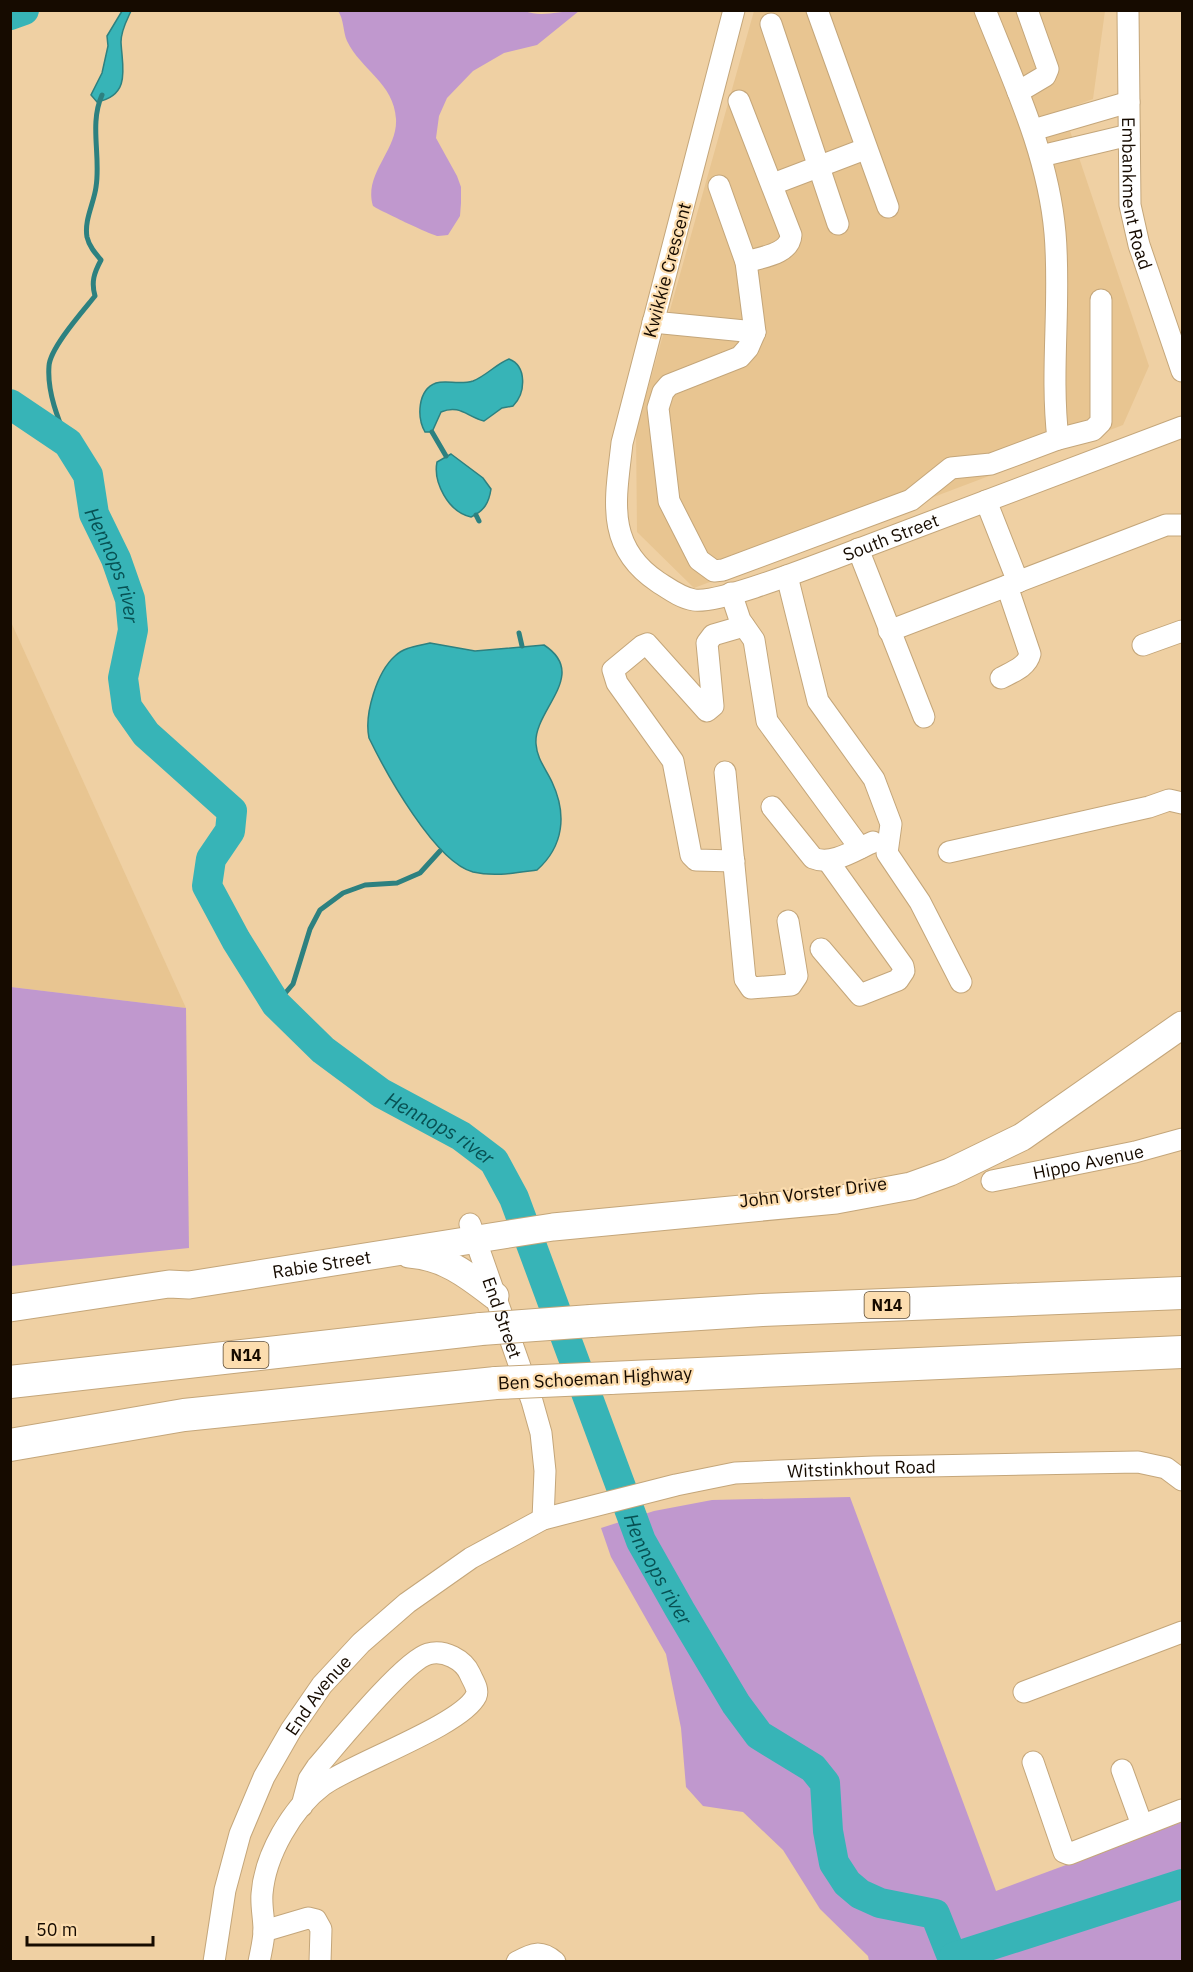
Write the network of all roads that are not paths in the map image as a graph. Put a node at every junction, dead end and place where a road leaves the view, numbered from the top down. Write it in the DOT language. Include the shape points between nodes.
graph roads {
  1 [pos="734,10"];
  2 [pos="817,10"];
  3 [pos="985,10"];
  4 [pos="1027,10"];
  5 [pos="1128,10"];
  6 [pos="771,24"];
  7 [pos="1018,92"];
  8 [pos="739,101"];
  9 [pos="1129,102"];
  10 [pos="1033,130"];
  11 [pos="1129,135"];
  12 [pos="865,149"];
  13 [pos="1041,156"];
  14 [pos="819,166"];
  15 [pos="773,184"];
  16 [pos="719,186"];
  17 [pos="888,207"];
  18 [pos="838,224"];
  19 [pos="746,262"];
  20 [pos="1101,300"];
  21 [pos="653,322"];
  22 [pos="755,332"];
  23 [pos="1182,371"];
  24 [pos="1182,427"];
  25 [pos="1058,439"];
  26 [pos="986,501"];
  27 [pos="1182,525"];
  28 [pos="618,532"];
  29 [pos="858,549"];
  30 [pos="787,576"];
  31 [pos="1013,584"];
  32 [pos="731,593"];
  33 [pos="744,626"];
  34 [pos="889,631"];
  35 [pos="1182,631"];
  36 [pos="1143,645"];
  37 [pos="1001,678"];
  38 [pos="924,717"];
  39 [pos="725,772"];
  40 [pos="1182,803"];
  41 [pos="772,807"];
  42 [pos="888,837"];
  43 [pos="860,848"];
  44 [pos="949,852"];
  45 [pos="735,861"];
  46 [pos="828,861"];
  47 [pos="788,921"];
  48 [pos="821,949"];
  49 [pos="961,982"];
  50 [pos="1182,1014"];
  51 [pos="1182,1026"];
  52 [pos="1182,1139"];
  53 [pos="992,1181"];
  54 [pos="552,1220"];
  55 [pos="484,1230"];
  56 [pos="388,1253"];
  57 [pos="169,1284"];
  58 [pos="1182,1293"];
  59 [pos="495,1296"];
  60 [pos="10,1308"];
  61 [pos="1182,1352"];
  62 [pos="10,1382"];
  63 [pos="10,1445"];
  64 [pos="1182,1479"];
  65 [pos="543,1519"];
  66 [pos="1182,1632"];
  67 [pos="1023,1692"];
  68 [pos="1033,1762"];
  69 [pos="1122,1770"];
  70 [pos="302,1806"];
  71 [pos="1182,1810"];
  72 [pos="1142,1825"];
  73 [pos="264,1931"];
  74 [pos="214,1962"];
  75 [pos="259,1962"];
  76 [pos="320,1962"];
  77 [pos="517,1962"];
  78 [pos="555,1962"];
  1 -- 21 [label="street, Kwikkie Crescent"];
  2 -- 12 [label="street"];
  3 -- 7 [label="street"];
  4 -- 7 [label="street" via="1048,69 1045,76"];
  5 -- 9 [label="street, Embankment Road"];
  6 -- 14 [label="street"];
  7 -- 10 [label="street"];
  8 -- 15 [label="street"];
  9 -- 10 [label="street"];
  9 -- 11 [label="street, Embankment Road"];
  10 -- 13 [label="street"];
  11 -- 13 [label="street"];
  11 -- 23 [label="street, Embankment Road" via="1132,223"];
  12 -- 14 [label="street"];
  12 -- 17 [label="street"];
  13 -- 25 [label="street" via="1055,233"];
  14 -- 15 [label="street"];
  14 -- 18 [label="street"];
  15 -- 19 [label="street" via="790,242 783,250"];
  16 -- 19 [label="street"];
  19 -- 22 [label="street"];
  20 -- 25 [label="street" via="1101,422 1093,430"];
  21 -- 22 [label="street"];
  21 -- 28 [label="street, Kwikkie Crescent" via="622,443"];
  22 -- 25 [label="street" via="740,357 669,386 658,408 669,501 699,560 714,571 912,500 951,468 991,464"];
  24 -- 26 [label="street, South Street"];
  26 -- 29 [label="street, South Street"];
  26 -- 31 [label="street"];
  27 -- 31 [label="street" via="1166,525"];
  28 -- 32 [label="street, South Street" via="632,558 679,595 700,601"];
  29 -- 30 [label="street, South Street"];
  29 -- 34 [label="street"];
  30 -- 32 [label="street, South Street"];
  30 -- 42 [label="street" via="818,701 874,779 891,824"];
  31 -- 34 [label="street"];
  31 -- 37 [label="street" via="1030,654 1021,667"];
  32 -- 33 [label="street"];
  33 -- 43 [label="street" via="754,640 766,721"];
  33 -- 45 [label="street" via="709,639 712,706 707,711 648,644 613,670 617,682 673,761 691,855 696,860"];
  34 -- 38 [label="street"];
  35 -- 36 [label="street"];
  39 -- 45 [label="street"];
  40 -- 44 [label="street" via="1169,800"];
  41 -- 46 [label="street" via="813,858"];
  42 -- 43 [label="street"];
  42 -- 49 [label="street" via="887,853 920,902"];
  43 -- 46 [label="street"];
  45 -- 47 [label="street" via="745,979 752,988 791,985 795,981"];
  46 -- 48 [label="street" via="904,971 898,980 860,995"];
  50 -- 54 [label="main road, John Vorster Drive" via="1018,1131 947,1165 909,1178 871,1188"];
  51 -- 54 [label="main road, John Vorster Drive" via="1022,1137 911,1186 836,1200"];
  52 -- 53 [label="street, Hippo Avenue"];
  54 -- 55 [label="main road, John Vorster Drive"];
  55 -- 56 [label="main road, Rabie Street"];
  55 -- 57 [label="main road, Rabie Street" via="336,1245"];
  55 -- 59 [label="street, End Street"];
  56 -- 57 [label="main road, Rabie Street" via="189,1285"];
  56 -- 59 [label="main road" via="441,1261"];
  57 -- 60 [label="main road, Rabie Street"];
  58 -- 62 [label="highway, N14, bridge" via="762,1310 481,1329"];
  59 -- 65 [label="street, End Street" via="541,1432 545,1472"];
  61 -- 63 [label="highway, Ben Schoeman Highway, bridge" via="496,1383 184,1415"];
  64 -- 65 [label="street, Witstinkhout Road" via="1166,1468 1138,1462 735,1473"];
  65 -- 74 [label="street, End Avenue" via="471,1558 407,1603 361,1642 322,1685 264,1777 240,1834 225,1890"];
  66 -- 67 [label="street"];
  68 -- 72 [label="street" via="1064,1852 1069,1854"];
  69 -- 72 [label="street"];
  70 -- 70 [label="street" via="333,1778 435,1728 461,1711 476,1696 469,1670 447,1654 428,1654 400,1674 317,1767 309,1779"];
  70 -- 73 [label="street" via="277,1844 266,1870 261,1896"];
  71 -- 72 [label="street"];
  73 -- 75 [label="street"];
  73 -- 76 [label="street" via="308,1918 316,1920 321,1929"];
  77 -- 78 [label="street" via="543,1953"];
}
